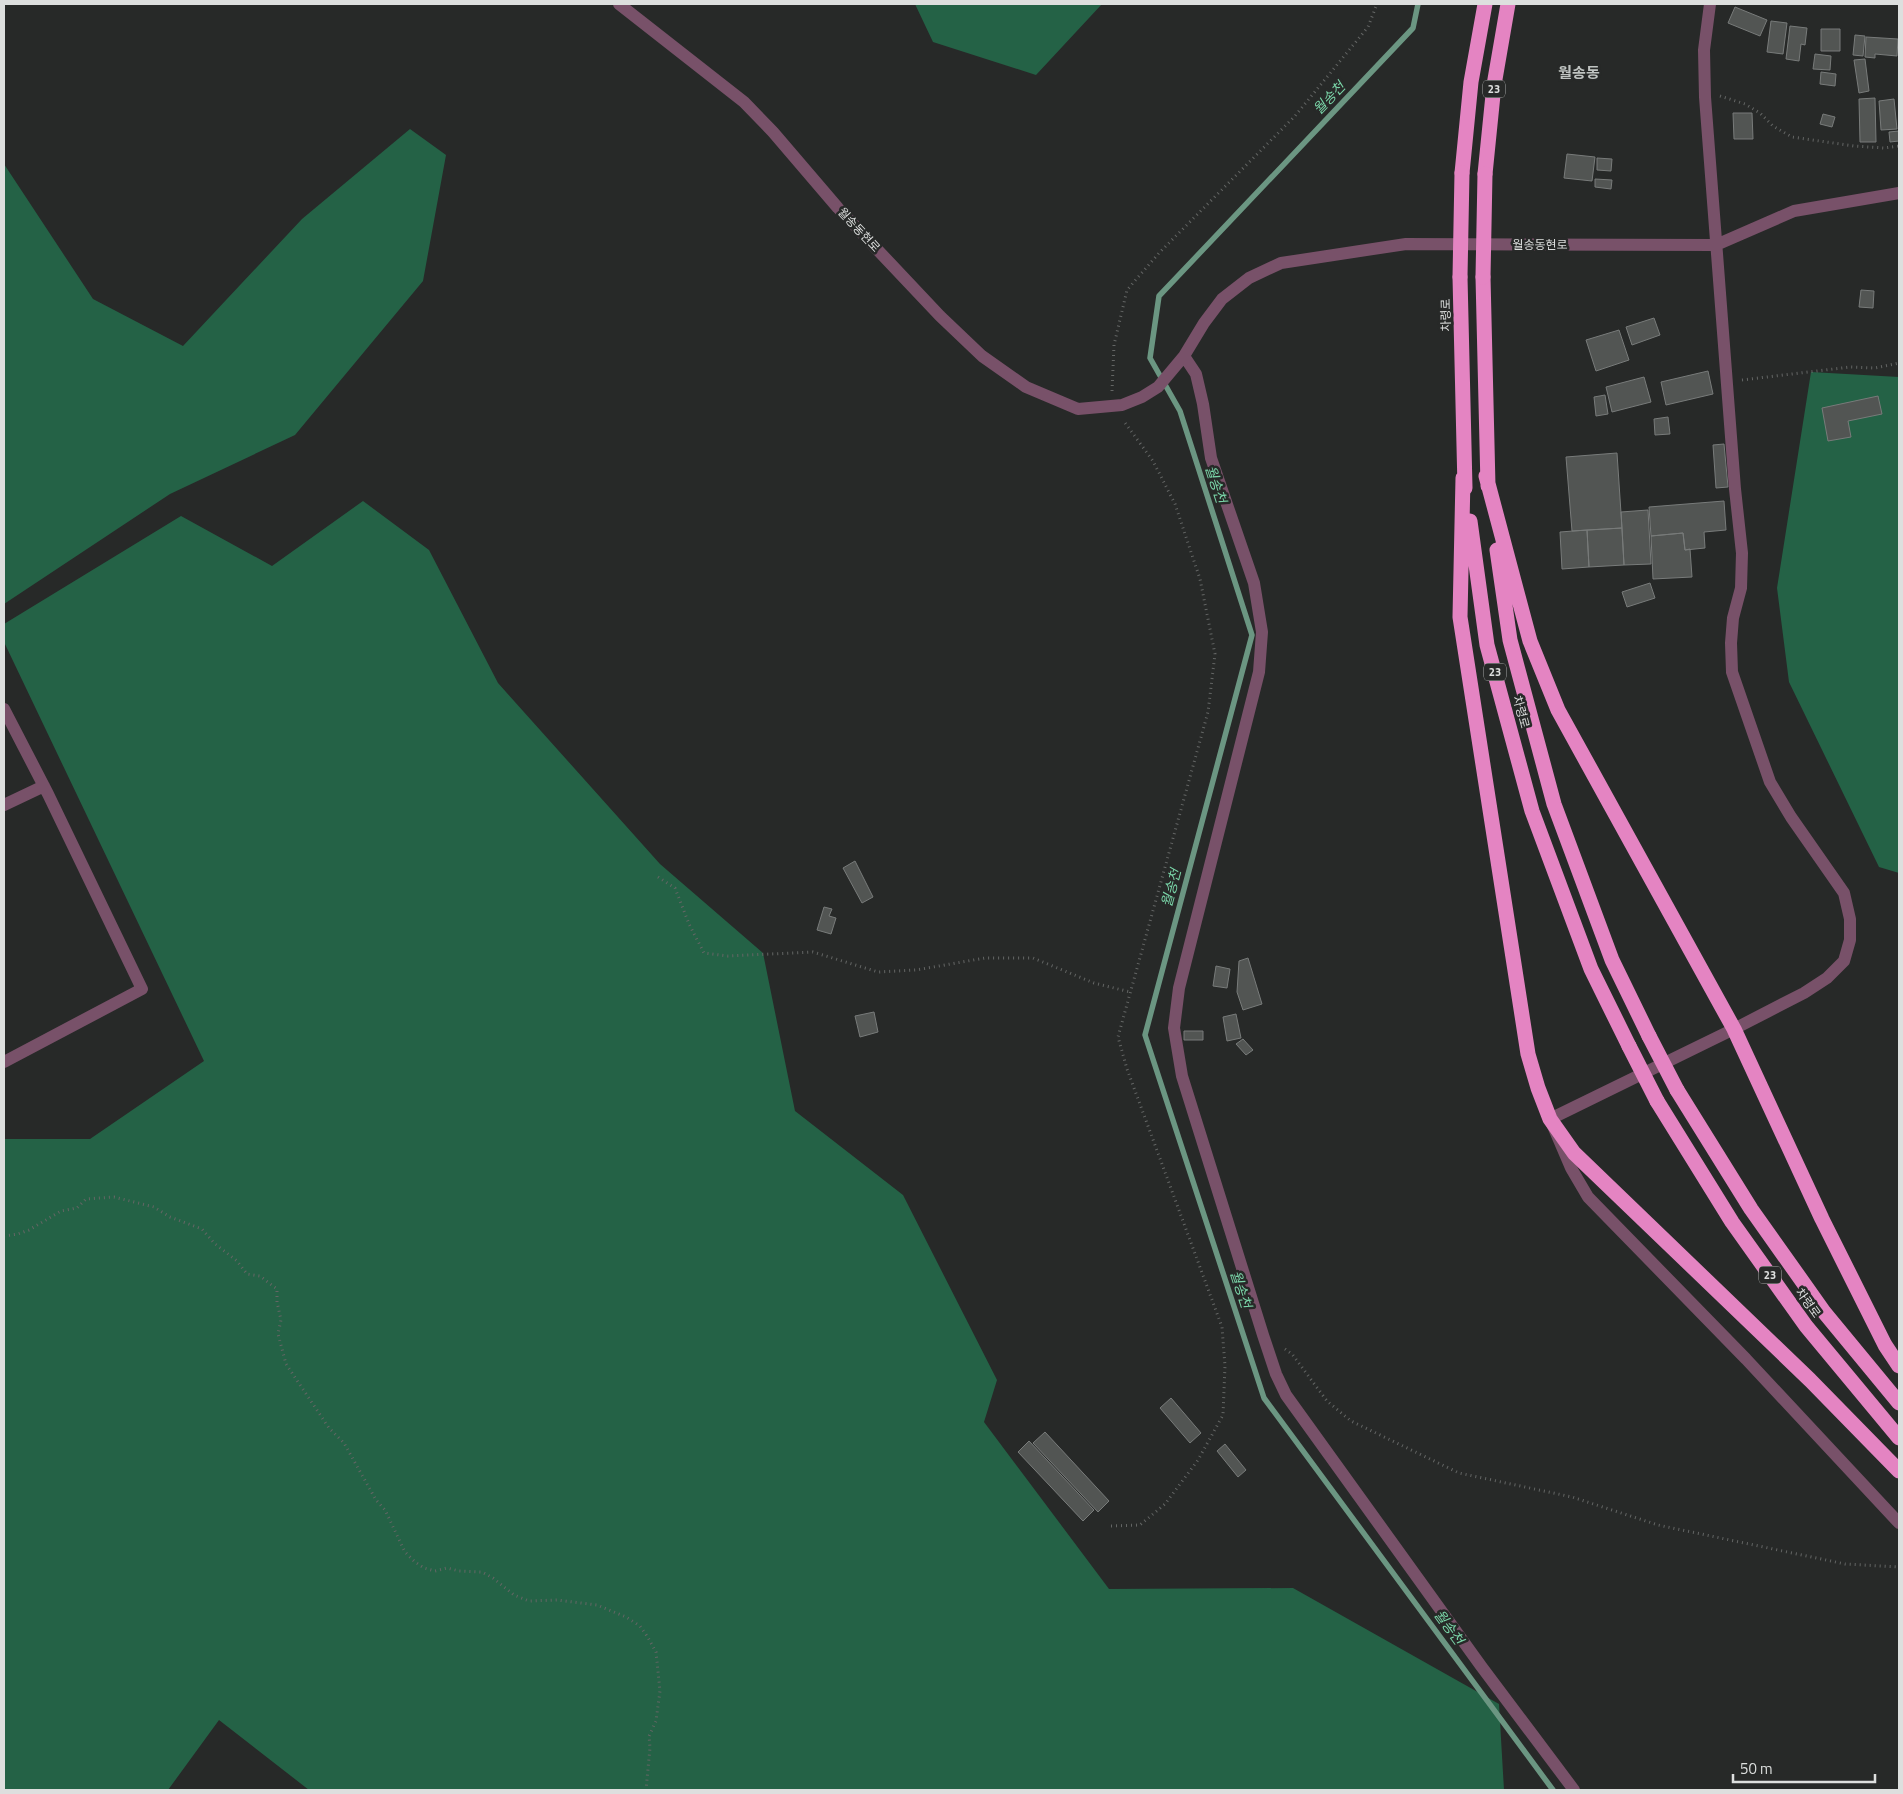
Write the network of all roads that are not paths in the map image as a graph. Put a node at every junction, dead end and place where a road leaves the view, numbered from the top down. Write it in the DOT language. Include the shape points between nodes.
graph roads {
  1 [pos="620,4"];
  2 [pos="1485,4"];
  3 [pos="1508,4"];
  4 [pos="1710,4"];
  5 [pos="1899,193"];
  6 [pos="1716,245"];
  7 [pos="1184,356"];
  8 [pos="1486,476"];
  9 [pos="1463,478"];
  10 [pos="4,709"];
  11 [pos="44,786"];
  12 [pos="4,805"];
  13 [pos="1734,1029"];
  14 [pos="4,1062"];
  15 [pos="1550,1119"];
  16 [pos="1899,1366"];
  17 [pos="1899,1402"];
  18 [pos="1899,1438"];
  19 [pos="1899,1471"];
  20 [pos="1899,1523"];
  21 [pos="1574,1790"];
  1 -- 7 [label="street, 월송동현로" via="744,102 940,316 982,356 1026,386 1078,408 1116,405 1142,397 1158,387"];
  2 -- 9 [label="highway, 차령로 / 23, bridge" via="1471,82 1462,173"];
  3 -- 8 [label="highway, 차령로 / 23, bridge" via="1494,85 1485,174"];
  4 -- 6 [label="street" via="1704,50 1705,92"];
  5 -- 6 [label="street" via="1794,211"];
  6 -- 7 [label="street, 월송동현로" via="1406,244 1281,263 1249,278 1222,299"];
  6 -- 13 [label="street" via="1742,553 1731,643 1732,672 1770,782 1844,893 1850,919 1850,940 1844,961 1827,978"];
  7 -- 21 [label="street" via="1196,374 1211,458 1254,583 1262,632 1259,672 1179,988 1174,1028 1182,1076 1276,1374 1286,1396"];
  8 -- 13 [label="highway" via="1530,641 1558,710"];
  8 -- 17 [label="highway, 차령로 / 23, bridge" via="1510,640 1554,804 1612,960 1677,1090 1751,1209 1824,1312"];
  9 -- 15 [label="highway" via="1460,617 1528,1054"];
  9 -- 18 [label="highway, 차령로 / 23, bridge" via="1488,645 1532,811 1591,969 1657,1101 1732,1222 1806,1326"];
  10 -- 11 [label="street"];
  11 -- 12 [label="street"];
  11 -- 14 [label="street" via="142,989"];
  13 -- 15 [label="street"];
  13 -- 16 [label="highway" via="1822,1219 1885,1345"];
  15 -- 19 [label="highway" via="1574,1153 1810,1380"];
  15 -- 20 [label="street" via="1571,1168 1588,1197 1753,1366"];
}
